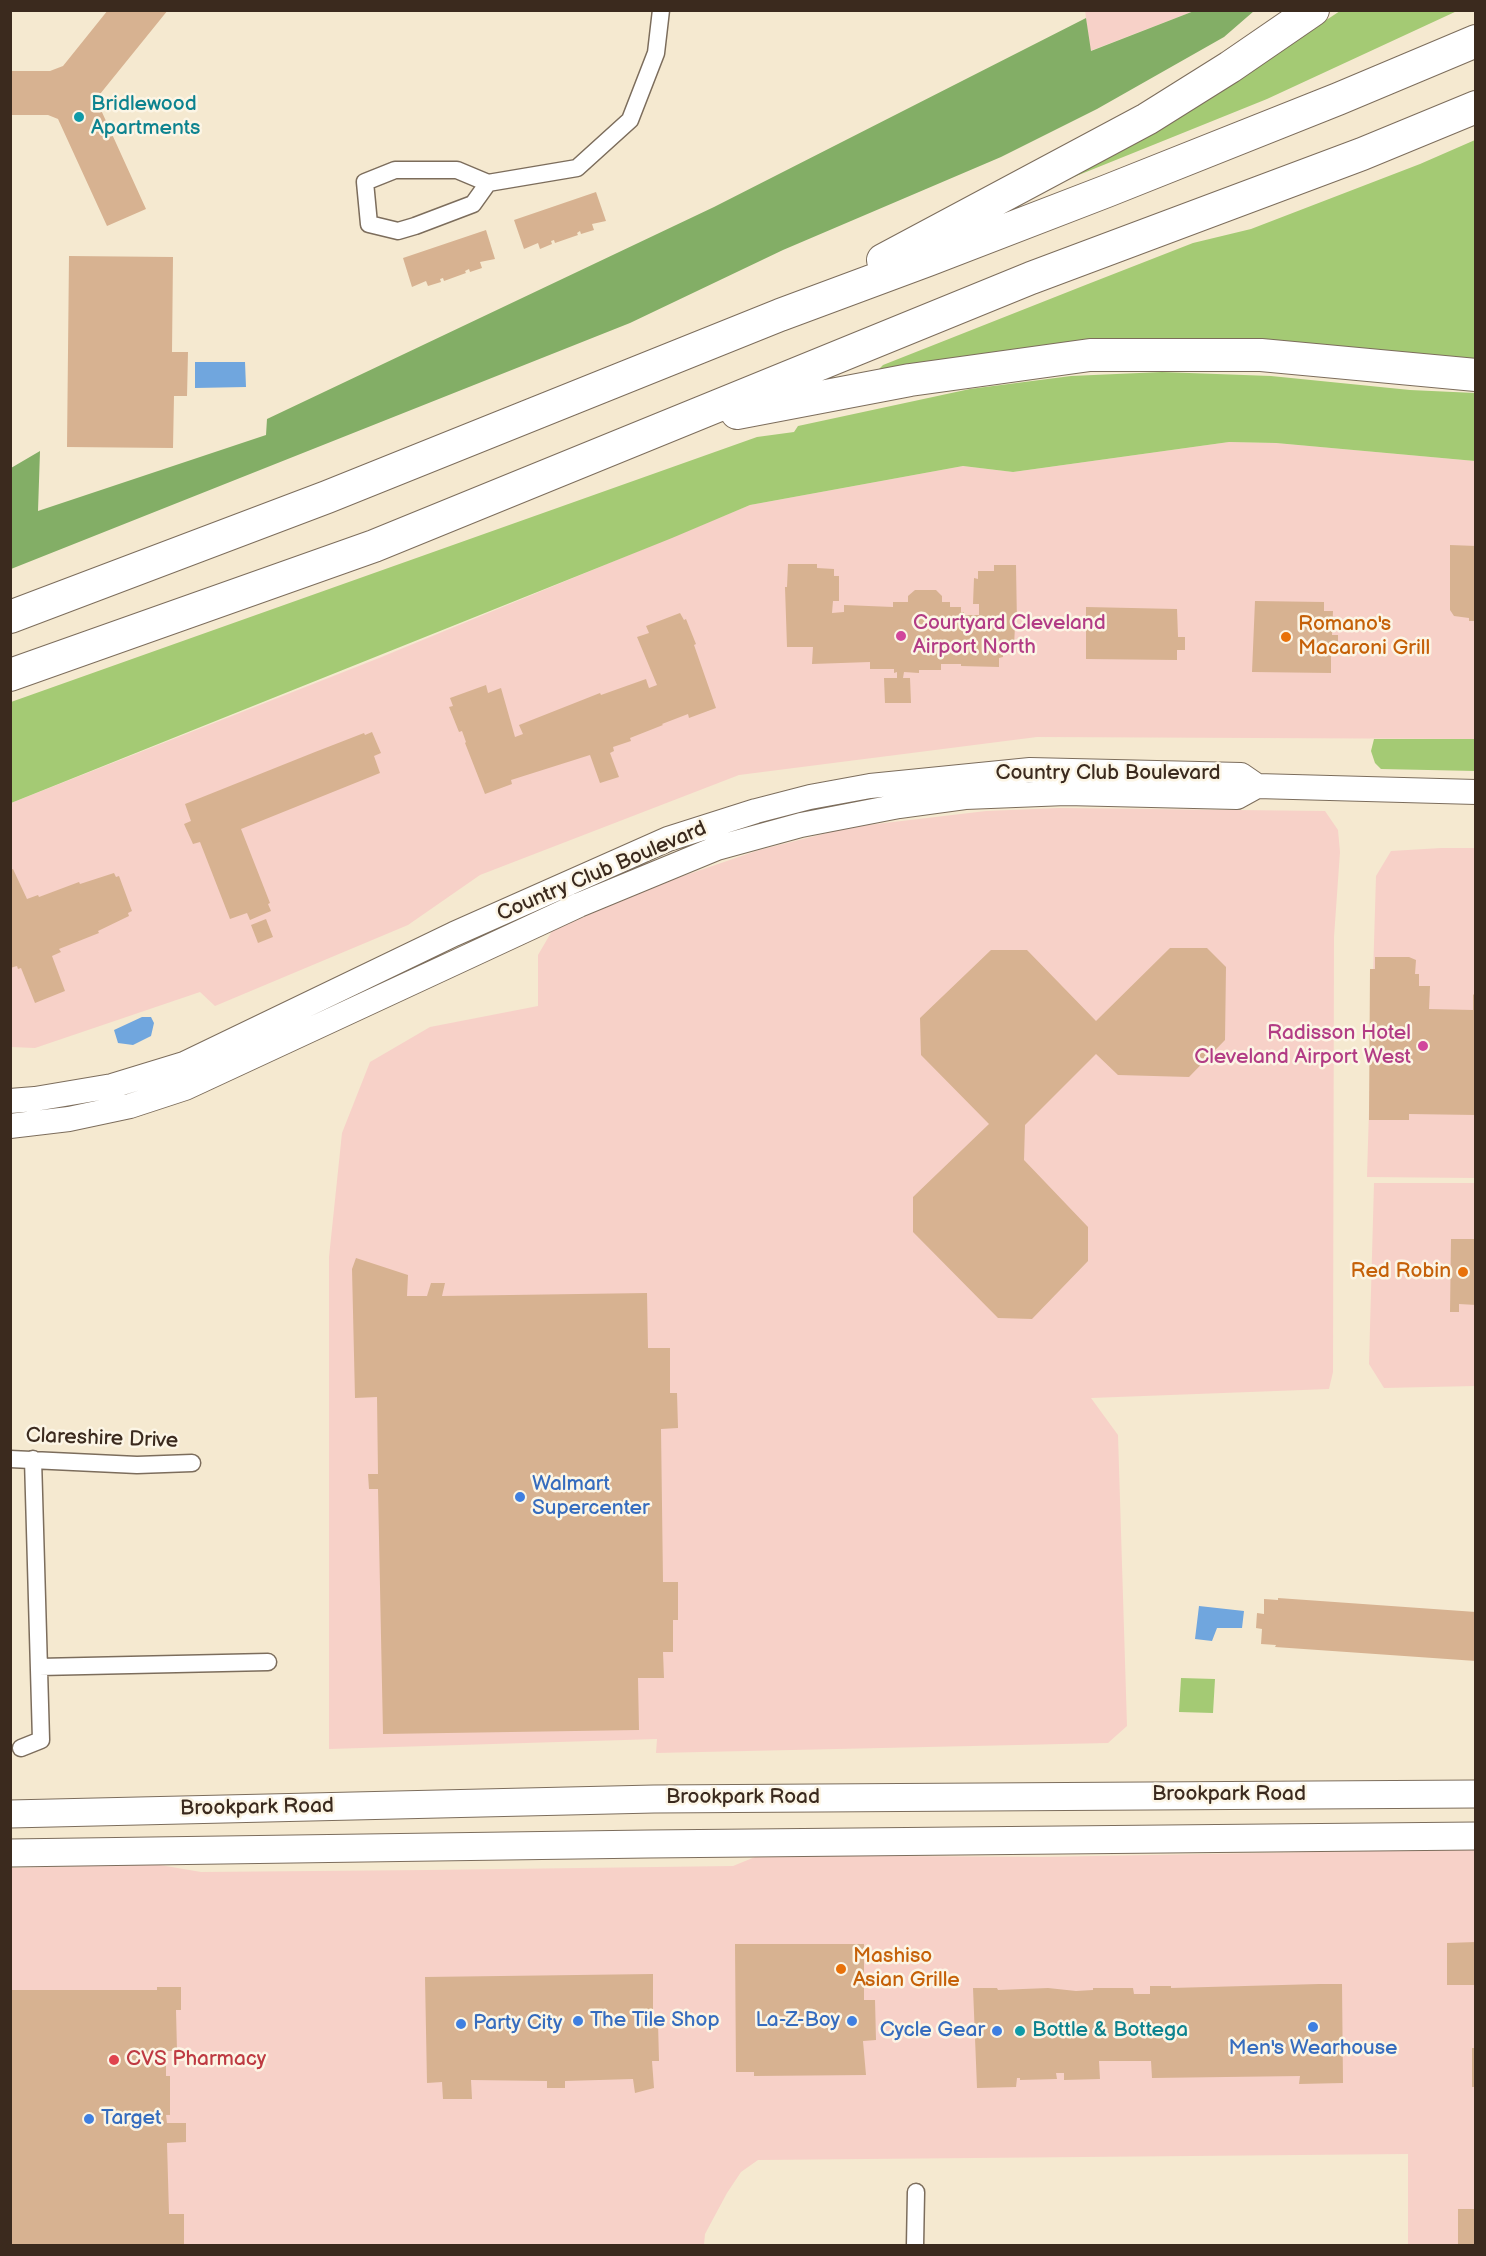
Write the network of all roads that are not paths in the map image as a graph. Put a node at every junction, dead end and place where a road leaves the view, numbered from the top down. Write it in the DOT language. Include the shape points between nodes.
graph roads {
  1 [pos="661,10"];
  2 [pos="1313,10"];
  3 [pos="1476,41"];
  4 [pos="1476,107"];
  5 [pos="488,183"];
  6 [pos="780,315"];
  7 [pos="1476,375"];
  8 [pos="672,425"];
  9 [pos="10,617"];
  10 [pos="10,675"];
  11 [pos="1257,786"];
  12 [pos="1476,792"];
  13 [pos="10,1101"];
  14 [pos="10,1126"];
  15 [pos="10,1459"];
  16 [pos="33,1459"];
  17 [pos="192,1464"];
  18 [pos="268,1662"];
  19 [pos="39,1667"];
  20 [pos="21,1748"];
  21 [pos="1476,1794"];
  22 [pos="10,1814"];
  23 [pos="1476,1836"];
  24 [pos="10,1853"];
  25 [pos="916,2192"];
  26 [pos="915,2246"];
  1 -- 5 [label="street" via="656,53 630,120 577,168"];
  2 -- 6 [label="highway" via="1147,118"];
  3 -- 6 [label="highway" via="1107,191"];
  4 -- 8 [label="highway" via="1031,278"];
  5 -- 5 [label="street" via="457,171 395,170 365,182 369,224 398,231 415,226 472,204"];
  6 -- 9 [label="highway" via="338,492"];
  7 -- 8 [label="highway" via="1261,355 1090,356 910,380"];
  8 -- 10 [label="highway" via="374,546"];
  11 -- 12 [label="street, Country Club Boulevard"];
  11 -- 13 [label="street, Country Club Boulevard" via="1241,775 1030,770 880,785 810,797 668,839 454,934 184,1064 112,1086"];
  11 -- 14 [label="street, Country Club Boulevard" via="1238,797 1066,793 965,797 833,819 735,843 676,863 579,905 185,1088 130,1106"];
  15 -- 16 [label="street, Clareshire Drive"];
  16 -- 17 [label="street, Clareshire Drive"];
  16 -- 19 [label="street"];
  18 -- 19 [label="street"];
  19 -- 20 [label="street" via="41,1740"];
  21 -- 22 [label="main road, Brookpark Road" via="654,1799"];
  23 -- 24 [label="main road, Brookpark Road"];
  25 -- 26 [label="street"];
}
